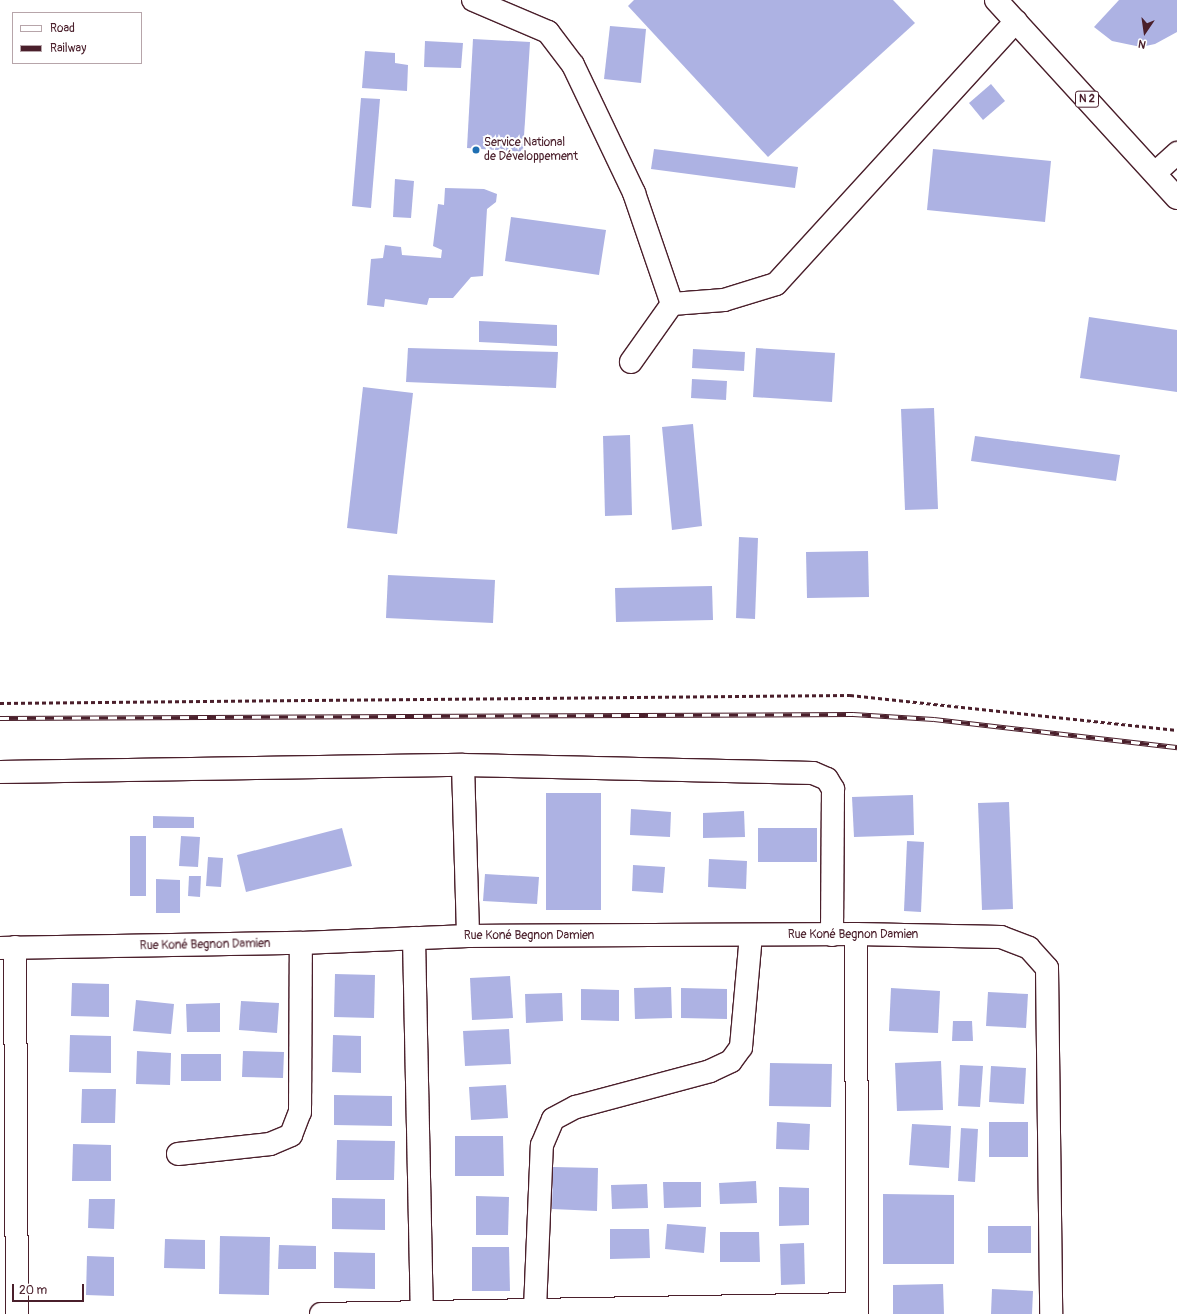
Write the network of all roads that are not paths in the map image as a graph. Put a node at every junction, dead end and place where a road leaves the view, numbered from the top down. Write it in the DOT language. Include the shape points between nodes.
graph roads {
  1 [pos="473,0"];
  2 [pos="996,0"];
  3 [pos="1016,21"];
  4 [pos="1177,153"];
  5 [pos="1154,173"];
  6 [pos="1177,198"];
  7 [pos="672,304"];
  8 [pos="631,362"];
  9 [pos="463,765"];
  10 [pos="0,772"];
  11 [pos="856,934"];
  12 [pos="832,935"];
  13 [pos="468,936"];
  14 [pos="751,936"];
  15 [pos="414,938"];
  16 [pos="301,943"];
  17 [pos="8,948"];
  18 [pos="178,1154"];
  19 [pos="535,1308"];
  20 [pos="857,1309"];
  21 [pos="422,1313"];
  22 [pos="17,1314"];
  23 [pos="321,1314"];
  24 [pos="1051,1314"];
  1 -- 7 [label="street" via="548,32 573,66 634,193"];
  2 -- 3 [label="street, N 2"];
  3 -- 5 [label="street, N 2"];
  3 -- 7 [label="street" via="776,284 724,300"];
  4 -- 5 [label="street"];
  5 -- 6 [label="street, N 2"];
  7 -- 8 [label="street"];
  9 -- 10 [label="street"];
  9 -- 12 [label="street" via="820,776 831,783 833,789"];
  9 -- 13 [label="street"];
  11 -- 12 [label="street, Rue Koné Begnon Damien"];
  11 -- 20 [label="street"];
  11 -- 24 [label="street, Rue Koné Begnon Damien" via="1001,937 1028,948 1047,968"];
  12 -- 14 [label="street, Rue Koné Begnon Damien"];
  13 -- 14 [label="street, Rue Koné Begnon Damien"];
  13 -- 15 [label="street, Rue Koné Begnon Damien"];
  14 -- 19 [label="street" via="741,1047 730,1061 710,1071 576,1107 553,1119 542,1145"];
  15 -- 16 [label="street, Rue Koné Begnon Damien"];
  15 -- 21 [label="street"];
  16 -- 17 [label="street, Rue Koné Begnon Damien"];
  16 -- 18 [label="street" via="300,1112 291,1135 270,1144"];
  17 -- 22 [label="street"];
  19 -- 20 [label="street"];
  19 -- 21 [label="street"];
  21 -- 23 [label="street"];
}
